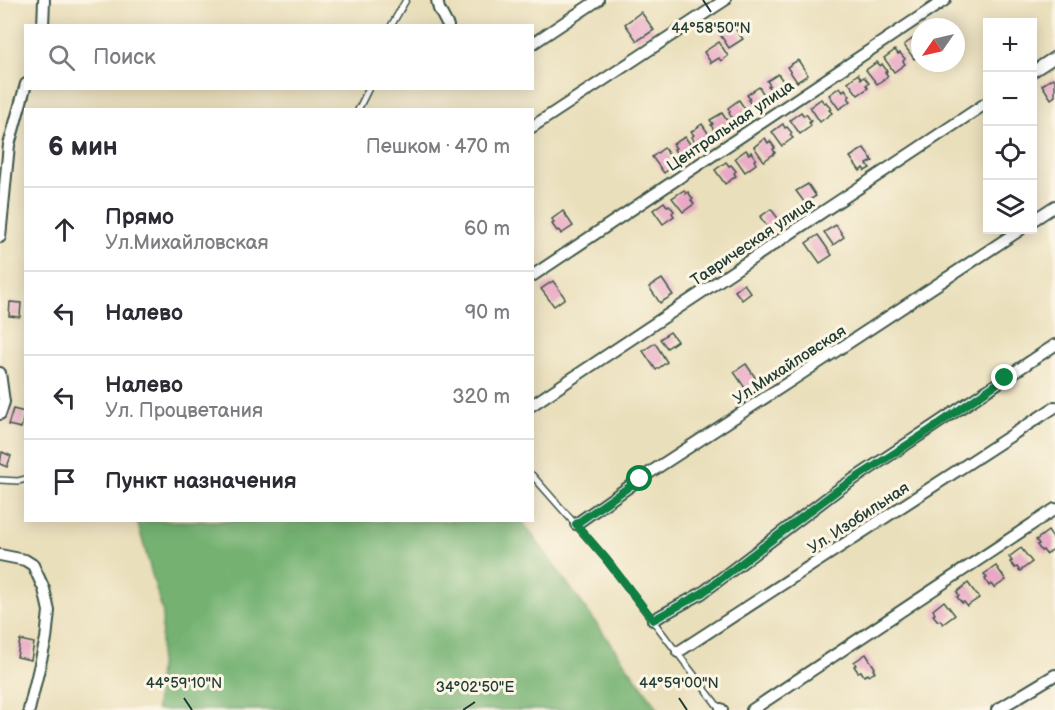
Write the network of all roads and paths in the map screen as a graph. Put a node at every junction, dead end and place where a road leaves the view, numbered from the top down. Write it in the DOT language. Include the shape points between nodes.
graph roads {
  1 [pos="44,0"];
  2 [pos="406,0"];
  3 [pos="437,0"];
  4 [pos="598,0"];
  5 [pos="725,0"];
  6 [pos="945,0"];
  7 [pos="43,24"];
  8 [pos="392,24"];
  9 [pos="447,24"];
  10 [pos="534,43"];
  11 [pos="1055,57"];
  12 [pos="1037,69"];
  13 [pos="24,90"];
  14 [pos="368,90"];
  15 [pos="983,105"];
  16 [pos="359,108"];
  17 [pos="534,126"];
  18 [pos="1055,206"];
  19 [pos="1037,218"];
  20 [pos="1014,234"];
  21 [pos="0,237"];
  22 [pos="534,275"];
  23 [pos="1055,345"];
  24 [pos="0,373"];
  25 [pos="534,404"];
  26 [pos="1055,407"];
  27 [pos="0,414"];
  28 [pos="534,477"];
  29 [pos="0,480"];
  30 [pos="24,480"];
  31 [pos="1055,509"];
  32 [pos="576,524"];
  33 [pos="0,555"];
  34 [pos="653,620"];
  35 [pos="678,652"];
  36 [pos="1055,675"];
  37 [pos="30,710"];
  38 [pos="721,710"];
  39 [pos="752,710"];
  40 [pos="997,710"];
  1 -- 7 [label="street"];
  2 -- 8 [label="lane"];
  3 -- 9 [label="street"];
  4 -- 10 [label="street"];
  5 -- 17 [label="street"];
  6 -- 22 [label="street, Центральная улица"];
  11 -- 12 [label="street"];
  13 -- 21 [label="street" via="9,145"];
  14 -- 16 [label="lane"];
  15 -- 25 [label="street, Таврическая улица"];
  18 -- 19 [label="street"];
  20 -- 32 [label="street, Ул.Михайловская"];
  23 -- 34 [label="street" via="839,489 702,593"];
  24 -- 27 [label="street" via="4,402"];
  26 -- 35 [label="street, Ул. Изобильная"];
  28 -- 32 [label="lane"];
  29 -- 30 [label="lane"];
  31 -- 39 [label="street"];
  32 -- 34 [label="lane"];
  33 -- 37 [label="street" via="33,565 49,611"];
  34 -- 35 [label="lane"];
  35 -- 38 [label="lane"];
  36 -- 40 [label="street"];
}
